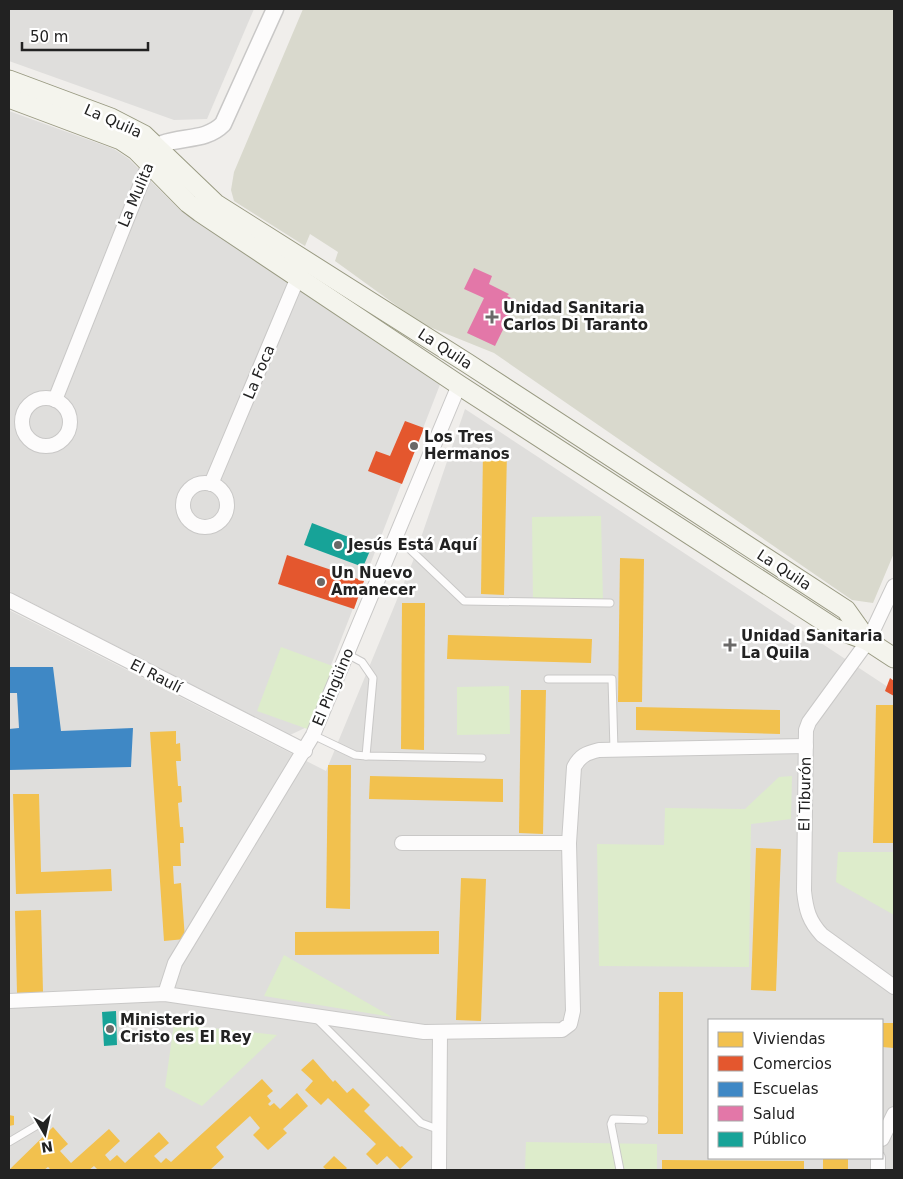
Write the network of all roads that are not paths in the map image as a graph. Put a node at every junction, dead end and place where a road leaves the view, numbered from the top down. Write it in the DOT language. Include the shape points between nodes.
graph roads {
  1 [pos="275,9"];
  2 [pos="9,80"];
  3 [pos="9,98"];
  4 [pos="154,154"];
  5 [pos="305,258"];
  6 [pos="298,278"];
  7 [pos="467,363"];
  8 [pos="459,385"];
  9 [pos="55,400"];
  10 [pos="212,484"];
  11 [pos="396,536"];
  12 [pos="894,586"];
  13 [pos="9,600"];
  14 [pos="610,603"];
  15 [pos="868,641"];
  16 [pos="347,654"];
  17 [pos="894,658"];
  18 [pos="548,679"];
  19 [pos="313,735"];
  20 [pos="806,746"];
  21 [pos="614,750"];
  22 [pos="305,751"];
  23 [pos="366,756"];
  24 [pos="482,758"];
  25 [pos="402,843"];
  26 [pos="569,843"];
  27 [pos="894,986"];
  28 [pos="165,994"];
  29 [pos="9,1001"];
  30 [pos="314,1016"];
  31 [pos="440,1033"];
  32 [pos="894,1114"];
  33 [pos="644,1120"];
  34 [pos="36,1126"];
  35 [pos="440,1130"];
  36 [pos="883,1137"];
  37 [pos="9,1142"];
  38 [pos="439,1170"];
  39 [pos="620,1170"];
  1 -- 4 [label="street, La Mulita" via="223,124 205,136 168,142"];
  2 -- 4 [label="main road, La Quila" via="111,118 144,135"];
  3 -- 4 [label="main road, La Quila"];
  4 -- 5 [label="main road, La Quila" via="216,204"];
  4 -- 6 [label="main road, La Quila" via="188,203"];
  4 -- 9 [label="street, La Mulita"];
  5 -- 6 [label="street, La Foca"];
  5 -- 7 [label="main road, La Quila"];
  6 -- 8 [label="main road, La Quila"];
  6 -- 10 [label="street, La Foca"];
  7 -- 8 [label="main road, El Pingüino"];
  7 -- 15 [label="main road, La Quila" via="846,610"];
  8 -- 11 [label="street, El Pingüino"];
  8 -- 15 [label="main road, La Quila" via="834,628"];
  11 -- 14 [label="lane" via="464,602"];
  11 -- 16 [label="street, El Pingüino"];
  12 -- 15 [label="street, El Tiburón"];
  13 -- 22 [label="street, El Raulí"];
  15 -- 17 [label="main road, La Quila"];
  15 -- 20 [label="street, El Tiburón" via="809,722"];
  16 -- 19 [label="street, El Pingüino"];
  16 -- 23 [label="lane" via="362,662 373,678"];
  18 -- 21 [label="lane" via="612,679"];
  19 -- 22 [label="street, El Pingüino"];
  19 -- 23 [label="lane" via="355,755"];
  20 -- 21 [label="street"];
  20 -- 27 [label="street, El Tiburón" via="806,911 822,935"];
  21 -- 26 [label="street" via="587,753 579,758 574,768"];
  22 -- 28 [label="street, El Pingüino" via="175,963"];
  23 -- 24 [label="lane"];
  25 -- 26 [label="street"];
  26 -- 31 [label="street" via="570,1024 551,1032"];
  28 -- 29 [label="street"];
  28 -- 30 [label="street"];
  30 -- 31 [label="street"];
  30 -- 35 [label="lane" via="421,1123"];
  31 -- 35 [label="street"];
  32 -- 36 [label="street"];
  33 -- 39 [label="lane" via="614,1119 611,1124"];
  34 -- 37 [label="lane"];
  35 -- 38 [label="street"];
}
